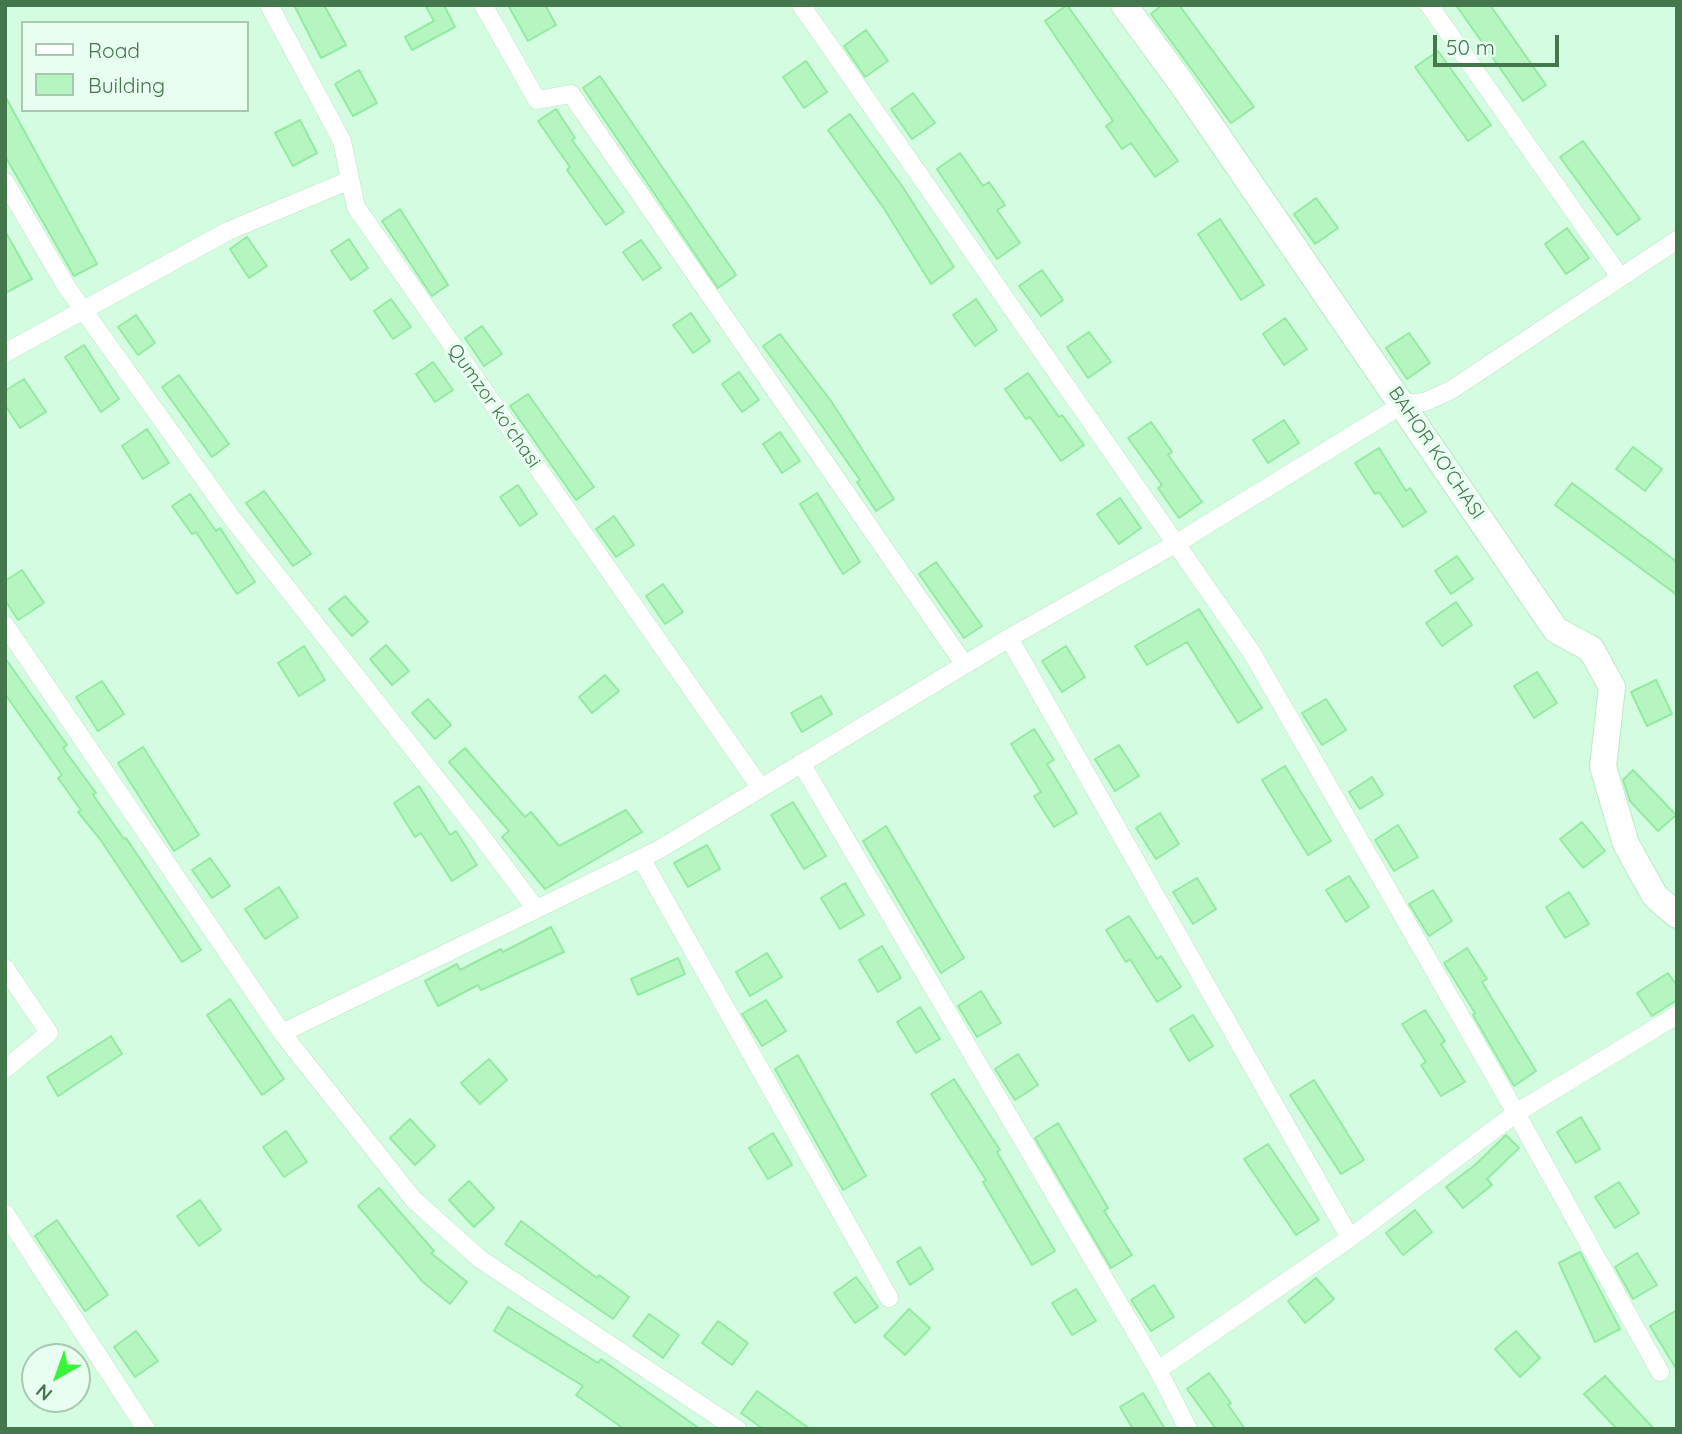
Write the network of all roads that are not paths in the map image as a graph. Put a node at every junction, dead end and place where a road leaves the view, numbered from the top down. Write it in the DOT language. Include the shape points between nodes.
graph roads {
  1 [pos="269,5"];
  2 [pos="483,5"];
  3 [pos="801,5"];
  4 [pos="1124,5"];
  5 [pos="1429,5"];
  6 [pos="350,180"];
  7 [pos="5,181"];
  8 [pos="1677,240"];
  9 [pos="1620,276"];
  10 [pos="83,310"];
  11 [pos="5,353"];
  12 [pos="1403,404"];
  13 [pos="1177,543"];
  14 [pos="5,625"];
  15 [pos="1009,638"];
  16 [pos="964,664"];
  17 [pos="801,763"];
  18 [pos="760,787"];
  19 [pos="642,858"];
  20 [pos="536,909"];
  21 [pos="1677,915"];
  22 [pos="5,968"];
  23 [pos="1677,1015"];
  24 [pos="282,1033"];
  25 [pos="5,1069"];
  26 [pos="1517,1113"];
  27 [pos="5,1213"];
  28 [pos="1350,1238"];
  29 [pos="889,1298"];
  30 [pos="1158,1370"];
  31 [pos="1660,1372"];
  32 [pos="146,1429"];
  33 [pos="737,1429"];
  34 [pos="1188,1429"];
  1 -- 6 [label="street, Qumzor ko'chasi" via="342,141"];
  2 -- 16 [label="street" via="537,100 571,94"];
  3 -- 13 [label="street"];
  4 -- 12 [label="street, BAHOR KO'CHASI"];
  5 -- 9 [label="street"];
  6 -- 10 [label="street" via="228,231"];
  6 -- 18 [label="street, Qumzor ko'chasi" via="356,207"];
  7 -- 10 [label="street"];
  8 -- 9 [label="street"];
  9 -- 12 [label="street" via="1451,390 1425,402"];
  10 -- 11 [label="street"];
  10 -- 20 [label="street" via="232,518"];
  12 -- 13 [label="street"];
  12 -- 21 [label="street, BAHOR KO'CHASI" via="1556,629 1591,649 1612,687 1603,767 1626,844 1655,896"];
  13 -- 15 [label="street"];
  13 -- 26 [label="street" via="1252,653"];
  14 -- 24 [label="street"];
  15 -- 16 [label="street"];
  15 -- 28 [label="street"];
  16 -- 17 [label="street"];
  17 -- 18 [label="street"];
  17 -- 30 [label="street"];
  18 -- 19 [label="street"];
  19 -- 20 [label="street"];
  19 -- 29 [label="street"];
  20 -- 24 [label="street"];
  22 -- 25 [label="street" via="50,1033"];
  23 -- 26 [label="street"];
  24 -- 33 [label="street" via="414,1200 480,1259"];
  26 -- 28 [label="street"];
  26 -- 31 [label="street"];
  27 -- 32 [label="street"];
  28 -- 30 [label="street"];
  30 -- 34 [label="street"];
}
